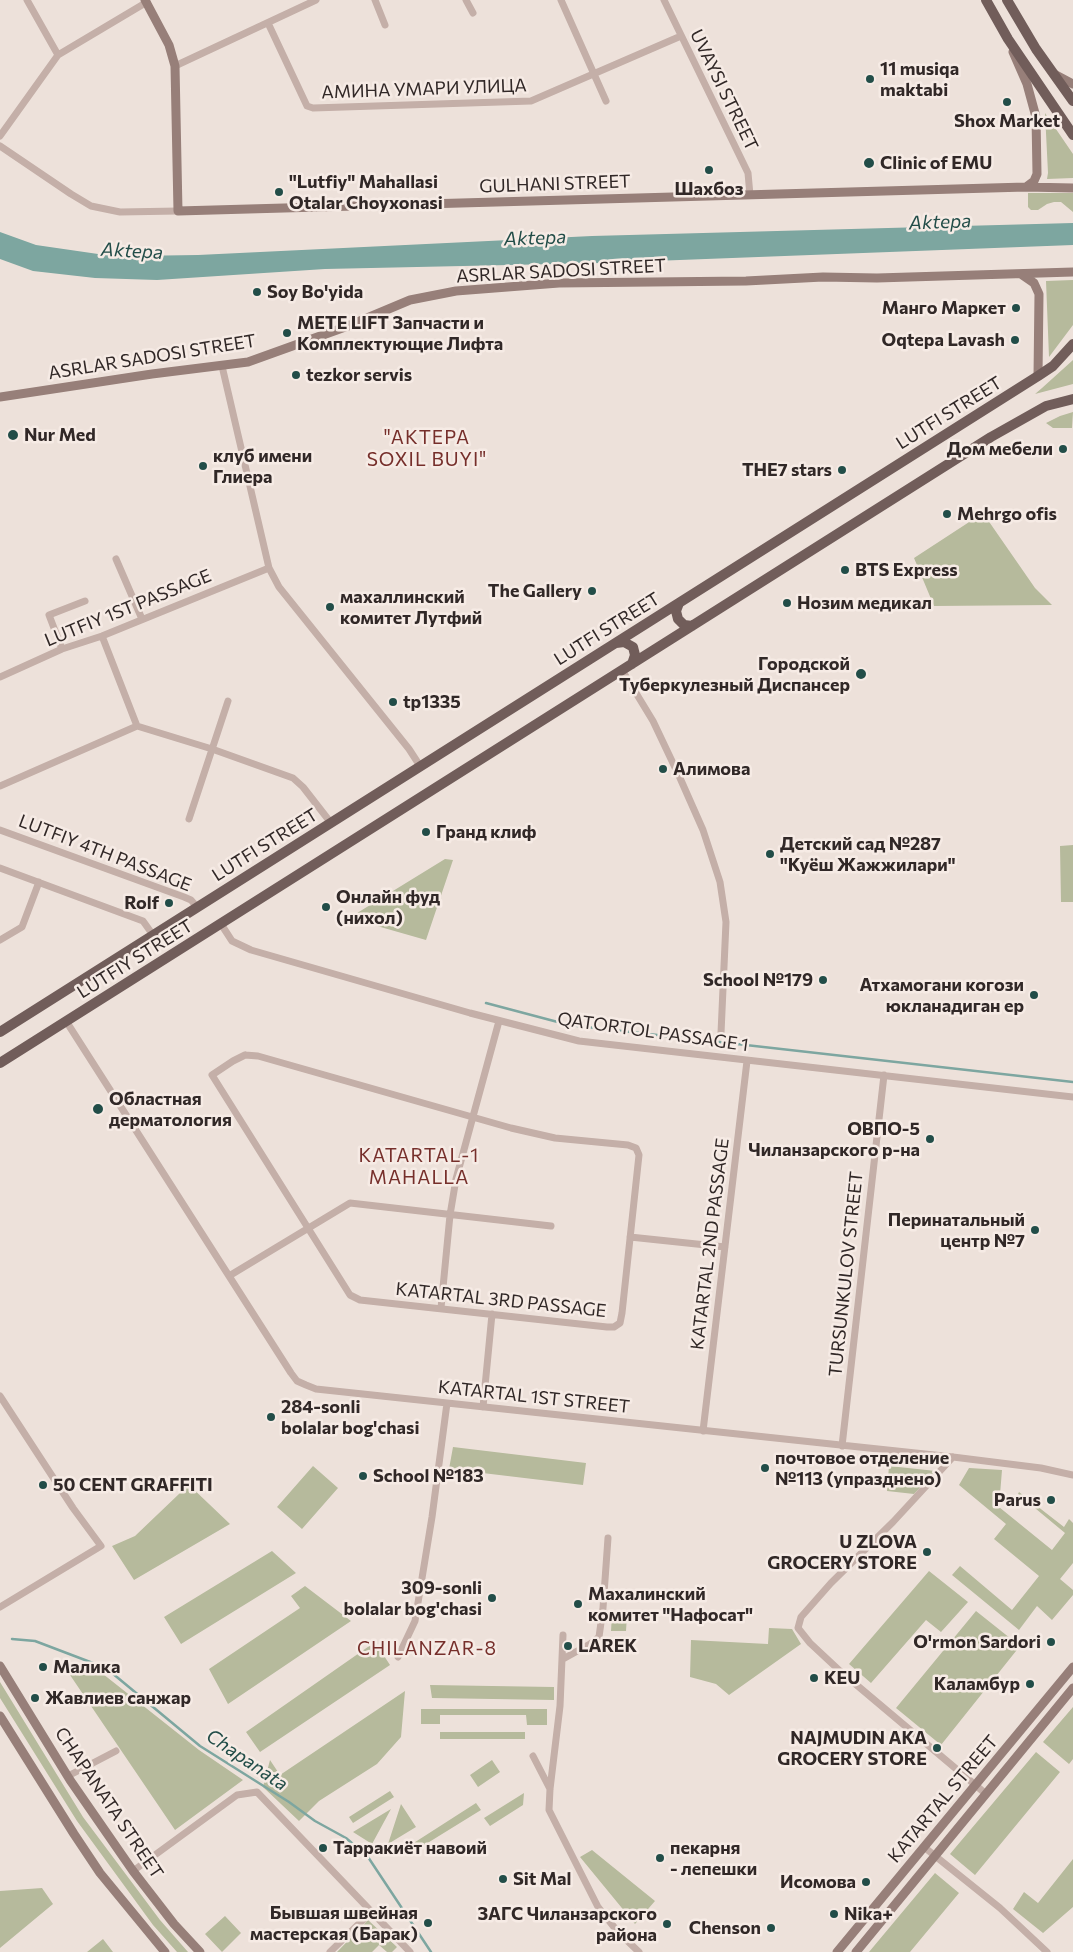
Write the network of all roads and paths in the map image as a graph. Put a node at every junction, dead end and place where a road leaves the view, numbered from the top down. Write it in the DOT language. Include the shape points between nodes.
graph roads {
  1 [pos="27,0"];
  2 [pos="316,0"];
  3 [pos="375,0"];
  4 [pos="466,0"];
  5 [pos="560,0"];
  6 [pos="664,0"];
  7 [pos="986,0"];
  8 [pos="1007,0"];
  9 [pos="146,1"];
  10 [pos="473,14"];
  11 [pos="268,23"];
  12 [pos="386,25"];
  13 [pos="681,36"];
  14 [pos="1008,39"];
  15 [pos="58,55"];
  16 [pos="176,66"];
  17 [pos="594,73"];
  18 [pos="1054,74"];
  19 [pos="1073,84"];
  20 [pos="606,101"];
  21 [pos="1073,101"];
  22 [pos="1073,135"];
  23 [pos="0,136"];
  24 [pos="0,146"];
  25 [pos="1038,170"];
  26 [pos="1026,187"];
  27 [pos="1048,187"];
  28 [pos="1073,188"];
  29 [pos="750,195"];
  30 [pos="178,211"];
  31 [pos="1073,272"];
  32 [pos="1018,274"];
  33 [pos="1073,344"];
  34 [pos="222,366"];
  35 [pos="1038,376"];
  36 [pos="0,397"];
  37 [pos="1073,399"];
  38 [pos="116,559"];
  39 [pos="268,568"];
  40 [pos="85,602"];
  41 [pos="679,603"];
  42 [pos="142,619"];
  43 [pos="692,626"];
  44 [pos="102,636"];
  45 [pos="616,642"];
  46 [pos="62,649"];
  47 [pos="632,664"];
  48 [pos="622,670"];
  49 [pos="0,677"];
  50 [pos="228,700"];
  51 [pos="137,726"];
  52 [pos="212,749"];
  53 [pos="420,766"];
  54 [pos="0,786"];
  55 [pos="189,819"];
  56 [pos="331,823"];
  57 [pos="0,830"];
  58 [pos="0,868"];
  59 [pos="39,882"];
  60 [pos="198,907"];
  61 [pos="221,924"];
  62 [pos="153,935"];
  63 [pos="0,940"];
  64 [pos="66,1021"];
  65 [pos="499,1021"];
  66 [pos="0,1032"];
  67 [pos="721,1033"];
  68 [pos="747,1060"];
  69 [pos="0,1063"];
  70 [pos="884,1075"];
  71 [pos="1073,1097"];
  72 [pos="472,1117"];
  73 [pos="450,1215"];
  74 [pos="551,1226"];
  75 [pos="308,1228"];
  76 [pos="630,1237"];
  77 [pos="725,1247"];
  78 [pos="228,1276"];
  79 [pos="441,1308"];
  80 [pos="492,1314"];
  81 [pos="0,1396"];
  82 [pos="447,1403"];
  83 [pos="483,1407"];
  84 [pos="703,1431"];
  85 [pos="842,1446"];
  86 [pos="953,1457"];
  87 [pos="1073,1475"];
  88 [pos="608,1538"];
  89 [pos="0,1608"];
  90 [pos="564,1635"];
  91 [pos="398,1657"];
  92 [pos="563,1659"];
  93 [pos="1073,1668"];
  94 [pos="1,1670"];
  95 [pos="1073,1688"];
  96 [pos="0,1716"];
  97 [pos="116,1751"];
  98 [pos="533,1756"];
  99 [pos="68,1776"];
  100 [pos="976,1785"];
  101 [pos="550,1789"];
  102 [pos="986,1794"];
  103 [pos="924,1847"];
  104 [pos="935,1855"];
  105 [pos="133,1871"];
  106 [pos="371,1912"];
  107 [pos="165,1952"];
  108 [pos="200,1952"];
  109 [pos="330,1952"];
  110 [pos="410,1952"];
  111 [pos="640,1952"];
  112 [pos="838,1952"];
  113 [pos="856,1952"];
  114 [pos="1047,1952"];
  1 -- 15 [label="street"];
  2 -- 11 [label="street"];
  3 -- 12 [label="street"];
  4 -- 10 [label="street"];
  5 -- 17 [label="street"];
  6 -- 13 [label="street, UVAYSI STREET"];
  7 -- 14 [label="main road"];
  8 -- 18 [label="main road" via="1023,30"];
  9 -- 15 [label="street"];
  9 -- 16 [label="street" via="169,44"];
  11 -- 16 [label="street"];
  11 -- 17 [label="street, АМИНА УМАРИ УЛИЦА" via="307,106 313,108 531,101"];
  13 -- 17 [label="street, АМИНА УМАРИ УЛИЦА"];
  13 -- 29 [label="street, UVAYSI STREET" via="748,173"];
  14 -- 22 [label="main road"];
  14 -- 25 [label="street" via="1035,110"];
  15 -- 23 [label="street"];
  16 -- 30 [label="street"];
  17 -- 20 [label="street"];
  18 -- 19 [label="street"];
  18 -- 21 [label="main road"];
  24 -- 30 [label="street, GULHANI STREET" via="92,206 120,212"];
  25 -- 26 [label="street" via="1034,182"];
  25 -- 27 [label="street" via="1040,180"];
  26 -- 27 [label="street, GULHANI STREET"];
  26 -- 29 [label="street, GULHANI STREET"];
  27 -- 28 [label="street, GULHANI STREET"];
  29 -- 30 [label="street, GULHANI STREET"];
  31 -- 32 [label="street, ASRLAR SADOSI STREET"];
  32 -- 34 [label="street, ASRLAR SADOSI STREET" via="559,283 456,291 410,300 257,359"];
  32 -- 35 [label="street" via="1031,280 1039,294"];
  33 -- 35 [label="main road, LUTFI STREET" via="1053,366"];
  34 -- 36 [label="street, ASRLAR SADOSI STREET"];
  34 -- 39 [label="street"];
  35 -- 41 [label="main road, LUTFI STREET"];
  37 -- 43 [label="main road" via="1046,406 991,437"];
  38 -- 42 [label="street"];
  39 -- 42 [label="street, LUTFIY 1ST PASSAGE"];
  39 -- 53 [label="street" via="279,587"];
  40 -- 46 [label="street" via="49,615"];
  41 -- 43 [label="main road" via="678,619 684,625"];
  41 -- 45 [label="main road, LUTFI STREET"];
  42 -- 44 [label="street, LUTFIY 1ST PASSAGE"];
  43 -- 47 [label="main road"];
  44 -- 46 [label="street, LUTFIY 1ST PASSAGE"];
  44 -- 51 [label="street"];
  45 -- 47 [label="main road" via="633,647"];
  45 -- 53 [label="main road, LUTFI STREET"];
  46 -- 49 [label="street, LUTFIY 1ST PASSAGE"];
  47 -- 48 [label="main road"];
  48 -- 61 [label="main road"];
  48 -- 67 [label="street" via="653,721 680,778 703,830 720,882 726,922"];
  50 -- 52 [label="street"];
  51 -- 52 [label="street"];
  51 -- 54 [label="street"];
  52 -- 55 [label="street"];
  52 -- 56 [label="street" via="293,778"];
  53 -- 56 [label="main road, LUTFI STREET"];
  56 -- 60 [label="main road, LUTFI STREET"];
  57 -- 60 [label="street, LUTFIY 4TH PASSAGE" via="184,897"];
  58 -- 59 [label="street"];
  59 -- 62 [label="street" via="143,921"];
  59 -- 63 [label="street" via="22,926"];
  60 -- 62 [label="main road, LUTFI STREET"];
  61 -- 64 [label="main road, LUTFIY STREET"];
  61 -- 65 [label="street, QATORTOL PASSAGE 1" via="232,942 251,950"];
  62 -- 66 [label="main road, LUTFIY STREET"];
  64 -- 69 [label="main road"];
  64 -- 78 [label="street, KATARTAL 1ST STREET"];
  65 -- 68 [label="street, QATORTOL PASSAGE 1" via="579,1041"];
  65 -- 72 [label="street"];
  68 -- 70 [label="street, QATORTOL PASSAGE 1"];
  68 -- 77 [label="street, KATARTAL 2ND PASSAGE"];
  70 -- 71 [label="street, QATORTOL PASSAGE 1"];
  70 -- 85 [label="street, TURSUNKULOV STREET"];
  72 -- 73 [label="street"];
  72 -- 75 [label="street, KATARTAL 3RD PASSAGE" via="258,1056 239,1058 212,1075"];
  72 -- 76 [label="street, KATARTAL 3RD PASSAGE" via="548,1136 636,1148 639,1155"];
  73 -- 74 [label="street"];
  73 -- 75 [label="street" via="350,1202"];
  73 -- 79 [label="street"];
  75 -- 78 [label="street"];
  75 -- 79 [label="street, KATARTAL 3RD PASSAGE" via="347,1292 355,1298"];
  76 -- 77 [label="street"];
  76 -- 80 [label="street, KATARTAL 3RD PASSAGE" via="622,1313 617,1326 610,1328"];
  77 -- 84 [label="street, KATARTAL 2ND PASSAGE"];
  78 -- 82 [label="street, KATARTAL 1ST STREET" via="291,1373 301,1383 316,1389"];
  79 -- 80 [label="street, KATARTAL 3RD PASSAGE"];
  80 -- 83 [label="street"];
  81 -- 89 [label="street" via="72,1508 101,1546"];
  82 -- 83 [label="street, KATARTAL 1ST STREET"];
  82 -- 91 [label="street" via="415,1621"];
  83 -- 84 [label="street, KATARTAL 1ST STREET"];
  84 -- 85 [label="street, KATARTAL 1ST STREET"];
  85 -- 86 [label="street, KATARTAL 1ST STREET"];
  86 -- 87 [label="street, KATARTAL 1ST STREET"];
  86 -- 100 [label="street" via="831,1584 802,1616 798,1628 840,1671"];
  88 -- 92 [label="street" via="599,1637"];
  90 -- 92 [label="street"];
  92 -- 101 [label="street"];
  93 -- 100 [label="street, KATARTAL STREET"];
  94 -- 99 [label="street, CHAPANATA STREET"];
  95 -- 102 [label="street, KATARTAL STREET"];
  96 -- 107 [label="street" via="100,1873"];
  97 -- 99 [label="street"];
  98 -- 101 [label="street"];
  99 -- 105 [label="street, CHAPANATA STREET"];
  100 -- 102 [label="street"];
  100 -- 103 [label="street, KATARTAL STREET"];
  101 -- 111 [label="street" via="550,1815 598,1907"];
  102 -- 104 [label="street, KATARTAL STREET"];
  103 -- 104 [label="street"];
  103 -- 112 [label="street, KATARTAL STREET"];
  104 -- 113 [label="street, KATARTAL STREET"];
  104 -- 114 [label="street"];
  105 -- 106 [label="street" via="237,1795 257,1792"];
  105 -- 108 [label="street, CHAPANATA STREET"];
  106 -- 109 [label="street"];
  106 -- 110 [label="street"];
}
